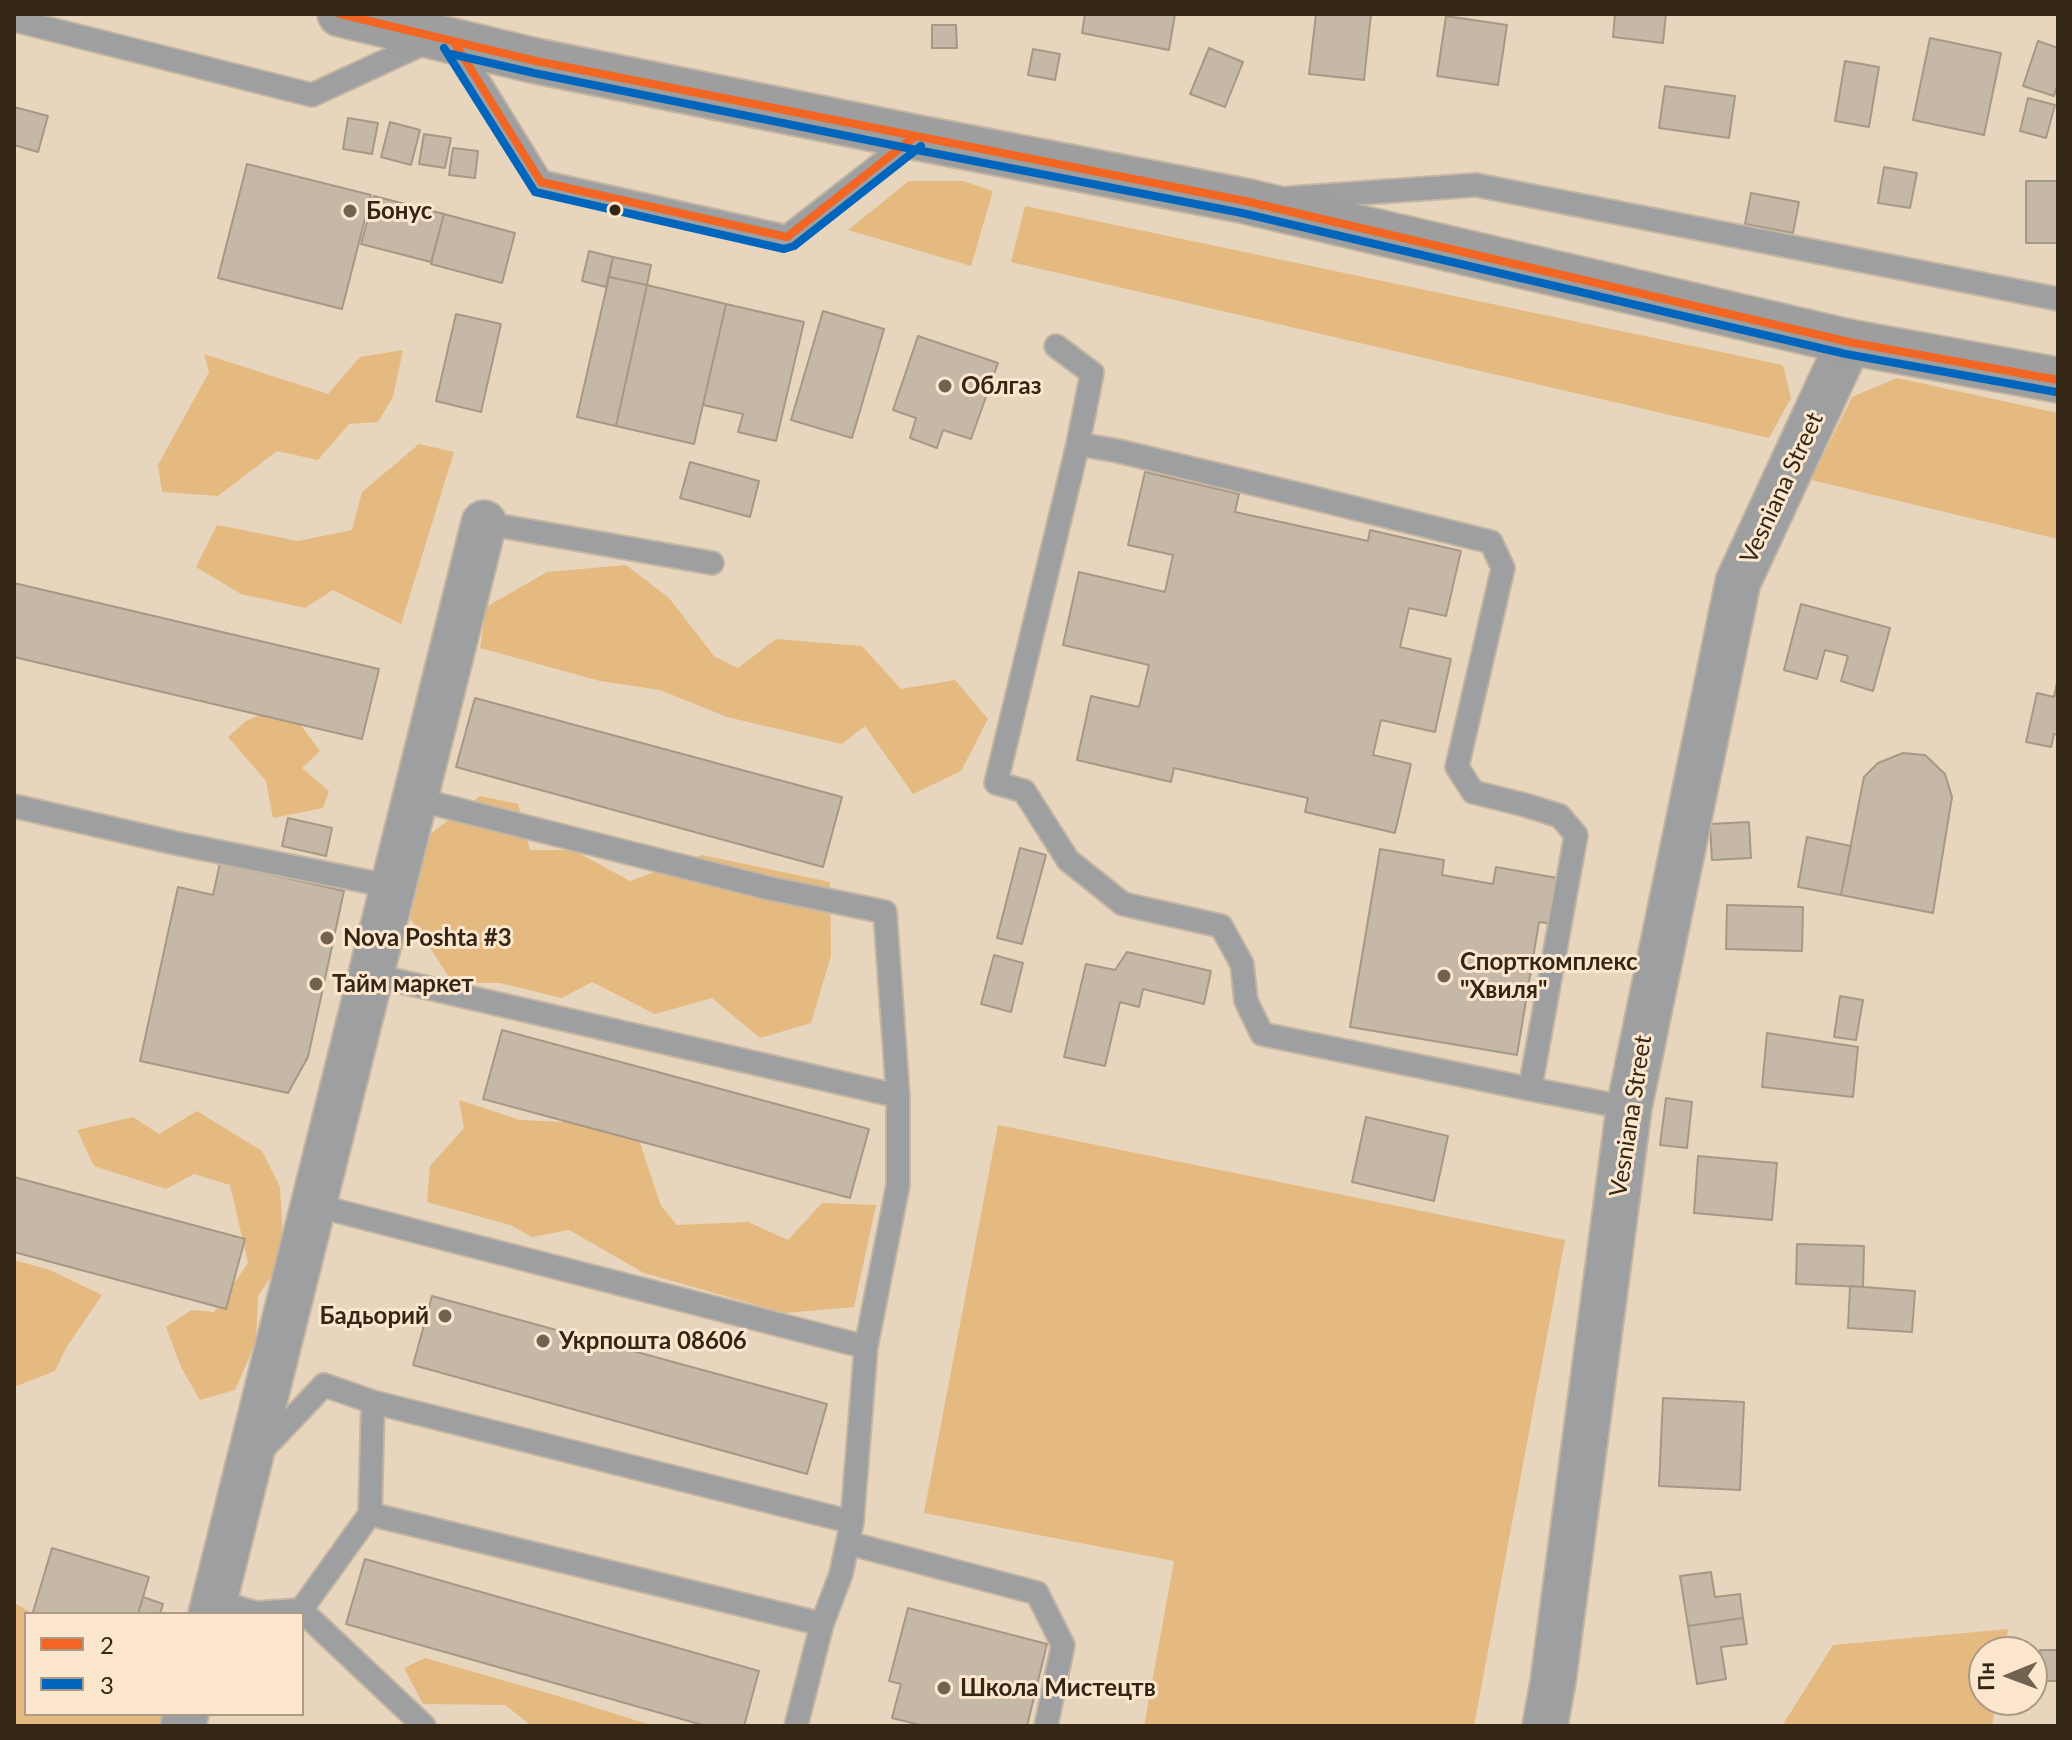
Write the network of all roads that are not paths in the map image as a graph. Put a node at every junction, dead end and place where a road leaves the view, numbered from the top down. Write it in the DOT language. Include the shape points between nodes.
graph roads {
  1 [pos="340,14"];
  2 [pos="14,20"];
  3 [pos="445,40"];
  4 [pos="914,137"];
  5 [pos="1245,201"];
  6 [pos="2058,299"];
  7 [pos="1849,342"];
  8 [pos="1056,346"];
  9 [pos="2058,380"];
  10 [pos="1078,444"];
  11 [pos="484,523"];
  12 [pos="712,563"];
  13 [pos="416,799"];
  14 [pos="14,806"];
  15 [pos="394,887"];
  16 [pos="372,975"];
  17 [pos="1530,1089"];
  18 [pos="898,1096"];
  19 [pos="1629,1108"];
  20 [pos="314,1205"];
  21 [pos="866,1347"];
  22 [pos="373,1402"];
  23 [pos="253,1446"];
  24 [pos="370,1514"];
  25 [pos="850,1533"];
  26 [pos="301,1610"];
  27 [pos="224,1611"];
  28 [pos="270,1612"];
  29 [pos="304,1613"];
  30 [pos="822,1624"];
  31 [pos="424,1726"];
  32 [pos="796,1726"];
  33 [pos="1046,1726"];
  34 [pos="1545,1726"];
  1 -- 3 [label="main road"];
  2 -- 3 [label="lane" via="312,95"];
  3 -- 4 [label="main road"];
  3 -- 4 [label="lane" via="541,182 787,237"];
  4 -- 5 [label="main road"];
  5 -- 6 [label="lane" via="1476,185"];
  5 -- 7 [label="main road"];
  7 -- 9 [label="main road"];
  7 -- 19 [label="street, Vesniana Street" via="1738,582"];
  8 -- 10 [label="lane" via="1092,373"];
  10 -- 17 [label="lane" via="996,783 1024,791 1068,860 1123,904 1221,926 1242,964 1246,1001 1262,1034"];
  10 -- 17 [label="lane" via="1491,542 1503,568 1457,767 1473,792 1560,816 1576,835"];
  11 -- 12 [label="lane"];
  11 -- 13 [label="street"];
  13 -- 15 [label="street"];
  13 -- 18 [label="lane" via="768,888 885,912"];
  14 -- 15 [label="lane"];
  15 -- 16 [label="street"];
  16 -- 18 [label="lane"];
  16 -- 20 [label="street"];
  17 -- 19 [label="lane"];
  18 -- 21 [label="lane" via="898,1185"];
  19 -- 34 [label="street, Vesniana Street"];
  20 -- 21 [label="lane"];
  20 -- 23 [label="street"];
  21 -- 25 [label="lane"];
  22 -- 23 [label="lane" via="324,1385 265,1447"];
  22 -- 24 [label="lane"];
  22 -- 25 [label="lane"];
  23 -- 27 [label="street"];
  24 -- 26 [label="lane"];
  24 -- 30 [label="lane"];
  25 -- 30 [label="lane"];
  25 -- 33 [label="lane" via="1037,1593 1063,1645"];
  26 -- 28 [label="lane"];
  29 -- 31 [label="lane"];
  30 -- 32 [label="lane"];
}
